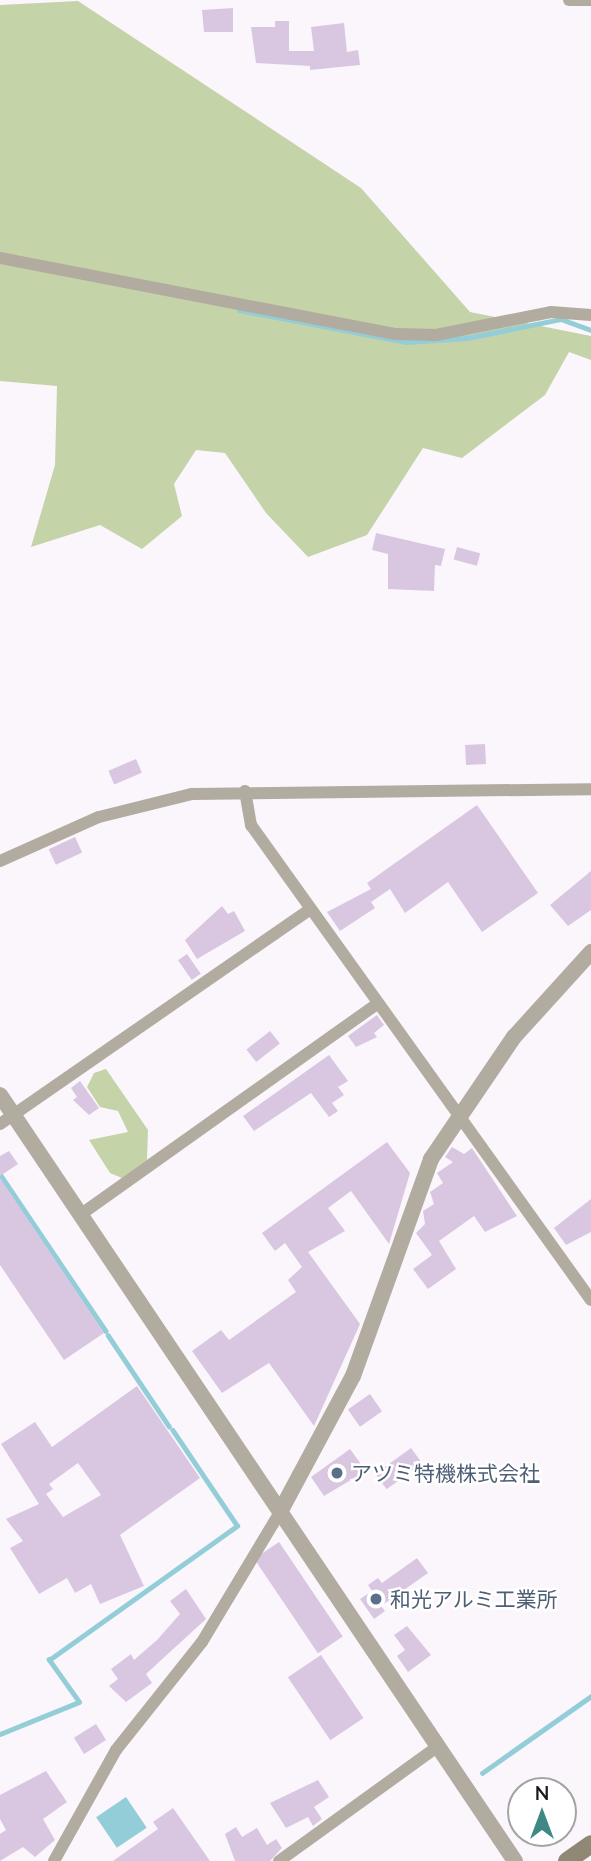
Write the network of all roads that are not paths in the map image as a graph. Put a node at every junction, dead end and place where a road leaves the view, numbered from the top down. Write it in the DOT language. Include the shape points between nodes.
graph roads {
  1 [pos="569,0"];
  2 [pos="591,0"];
  3 [pos="0,258"];
  4 [pos="591,315"];
  5 [pos="591,789"];
  6 [pos="245,791"];
  7 [pos="0,861"];
  8 [pos="309,910"];
  9 [pos="591,952"];
  10 [pos="375,1005"];
  11 [pos="0,1095"];
  12 [pos="460,1115"];
  13 [pos="7,1119"];
  14 [pos="80,1215"];
  15 [pos="591,1300"];
  16 [pos="280,1512"];
  17 [pos="437,1747"];
  18 [pos="591,1844"];
  19 [pos="54,1861"];
  20 [pos="279,1861"];
  21 [pos="515,1861"];
  22 [pos="567,1861"];
  1 -- 2 [label="street"];
  3 -- 4 [label="street" via="396,334 436,335 551,312"];
  5 -- 6 [label="street"];
  6 -- 7 [label="street" via="192,794 122,809"];
  6 -- 8 [label="street" via="251,825"];
  8 -- 10 [label="street"];
  8 -- 13 [label="street"];
  9 -- 12 [label="street" via="514,1037"];
  10 -- 12 [label="street"];
  10 -- 14 [label="street"];
  11 -- 13 [label="street"];
  12 -- 15 [label="street"];
  12 -- 16 [label="street" via="415,1194 353,1376"];
  13 -- 14 [label="street"];
  14 -- 16 [label="street"];
  16 -- 17 [label="street"];
  16 -- 19 [label="street" via="202,1642 116,1750"];
  17 -- 20 [label="street"];
  17 -- 21 [label="street"];
  18 -- 22 [label="main road"];
}
